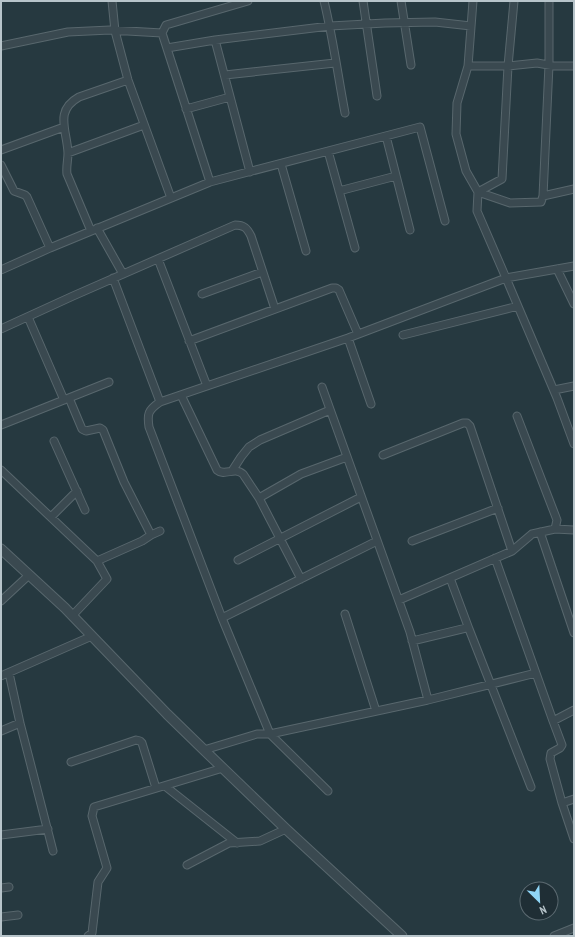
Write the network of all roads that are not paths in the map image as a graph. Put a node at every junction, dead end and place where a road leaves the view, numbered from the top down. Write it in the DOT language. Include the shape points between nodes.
graph roads {
  1 [pos="112,1"];
  2 [pos="248,1"];
  3 [pos="324,1"];
  4 [pos="363,1"];
  5 [pos="401,1"];
  6 [pos="473,1"];
  7 [pos="514,1"];
  8 [pos="549,1"];
  9 [pos="404,22"];
  10 [pos="366,24"];
  11 [pos="330,26"];
  12 [pos="471,26"];
  13 [pos="115,31"];
  14 [pos="162,33"];
  15 [pos="215,40"];
  16 [pos="1,46"];
  17 [pos="167,48"];
  18 [pos="336,63"];
  19 [pos="411,64"];
  20 [pos="549,65"];
  21 [pos="468,66"];
  22 [pos="508,66"];
  23 [pos="574,66"];
  24 [pos="225,76"];
  25 [pos="128,80"];
  26 [pos="377,96"];
  27 [pos="230,97"];
  28 [pos="186,109"];
  29 [pos="345,113"];
  30 [pos="144,125"];
  31 [pos="64,127"];
  32 [pos="386,136"];
  33 [pos="1,150"];
  34 [pos="328,151"];
  35 [pos="68,153"];
  36 [pos="281,164"];
  37 [pos="1,165"];
  38 [pos="250,172"];
  39 [pos="396,176"];
  40 [pos="210,182"];
  41 [pos="574,189"];
  42 [pos="339,190"];
  43 [pos="478,192"];
  44 [pos="543,196"];
  45 [pos="171,198"];
  46 [pos="445,221"];
  47 [pos="94,229"];
  48 [pos="410,230"];
  49 [pos="50,248"];
  50 [pos="355,248"];
  51 [pos="306,251"];
  52 [pos="158,259"];
  53 [pos="574,266"];
  54 [pos="557,269"];
  55 [pos="1,270"];
  56 [pos="262,272"];
  57 [pos="122,274"];
  58 [pos="113,278"];
  59 [pos="506,278"];
  60 [pos="202,294"];
  61 [pos="574,304"];
  62 [pos="518,306"];
  63 [pos="275,310"];
  64 [pos="28,316"];
  65 [pos="1,329"];
  66 [pos="358,334"];
  67 [pos="403,335"];
  68 [pos="348,338"];
  69 [pos="189,341"];
  70 [pos="109,382"];
  71 [pos="207,386"];
  72 [pos="574,386"];
  73 [pos="322,388"];
  74 [pos="554,390"];
  75 [pos="181,395"];
  76 [pos="67,399"];
  77 [pos="160,402"];
  78 [pos="371,404"];
  79 [pos="330,410"];
  80 [pos="517,416"];
  81 [pos="1,424"];
  82 [pos="54,441"];
  83 [pos="574,444"];
  84 [pos="383,455"];
  85 [pos="347,457"];
  86 [pos="1,470"];
  87 [pos="232,471"];
  88 [pos="77,492"];
  89 [pos="361,497"];
  90 [pos="259,498"];
  91 [pos="498,508"];
  92 [pos="85,510"];
  93 [pos="51,517"];
  94 [pos="556,529"];
  95 [pos="574,530"];
  96 [pos="160,531"];
  97 [pos="540,532"];
  98 [pos="151,535"];
  99 [pos="281,538"];
  100 [pos="377,541"];
  101 [pos="412,542"];
  102 [pos="1,549"];
  103 [pos="512,551"];
  104 [pos="495,558"];
  105 [pos="97,560"];
  106 [pos="238,560"];
  107 [pos="29,575"];
  108 [pos="450,578"];
  109 [pos="301,579"];
  110 [pos="398,600"];
  111 [pos="1,601"];
  112 [pos="345,614"];
  113 [pos="72,616"];
  114 [pos="222,618"];
  115 [pos="469,629"];
  116 [pos="574,633"];
  117 [pos="92,636"];
  118 [pos="412,641"];
  119 [pos="9,673"];
  120 [pos="536,673"];
  121 [pos="1,676"];
  122 [pos="492,685"];
  123 [pos="428,700"];
  124 [pos="574,710"];
  125 [pos="376,711"];
  126 [pos="553,721"];
  127 [pos="20,723"];
  128 [pos="1,731"];
  129 [pos="270,734"];
  130 [pos="204,750"];
  131 [pos="71,762"];
  132 [pos="223,768"];
  133 [pos="166,786"];
  134 [pos="531,787"];
  135 [pos="156,788"];
  136 [pos="328,791"];
  137 [pos="574,799"];
  138 [pos="562,804"];
  139 [pos="48,829"];
  140 [pos="286,829"];
  141 [pos="1,834"];
  142 [pos="574,839"];
  143 [pos="237,843"];
  144 [pos="53,851"];
  145 [pos="187,865"];
  146 [pos="9,887"];
  147 [pos="1,888"];
  148 [pos="18,915"];
  149 [pos="1,917"];
  150 [pos="574,928"];
  151 [pos="88,936"];
  152 [pos="402,936"];
  153 [pos="554,936"];
  1 -- 13 [label="street"];
  2 -- 14 [label="street" via="166,25"];
  3 -- 11 [label="street"];
  4 -- 10 [label="street"];
  5 -- 9 [label="street"];
  6 -- 12 [label="street"];
  7 -- 22 [label="street"];
  8 -- 20 [label="street"];
  9 -- 10 [label="street"];
  9 -- 12 [label="street"];
  9 -- 19 [label="street"];
  10 -- 11 [label="street"];
  10 -- 26 [label="street"];
  11 -- 15 [label="street"];
  11 -- 18 [label="street"];
  12 -- 21 [label="street"];
  13 -- 14 [label="street"];
  13 -- 16 [label="street" via="68,32"];
  13 -- 25 [label="street"];
  14 -- 17 [label="street"];
  15 -- 17 [label="street"];
  15 -- 24 [label="street"];
  17 -- 28 [label="street"];
  18 -- 24 [label="street"];
  18 -- 29 [label="street"];
  20 -- 22 [label="street" via="537,63"];
  20 -- 23 [label="street"];
  20 -- 44 [label="street"];
  21 -- 22 [label="street"];
  21 -- 43 [label="street" via="458,103 456,134 466,171"];
  22 -- 43 [label="street" via="502,179"];
  24 -- 27 [label="street"];
  25 -- 30 [label="street"];
  25 -- 31 [label="street" via="72,101 66,106"];
  27 -- 28 [label="street"];
  27 -- 38 [label="street"];
  28 -- 40 [label="street"];
  30 -- 35 [label="street"];
  30 -- 45 [label="street"];
  31 -- 33 [label="street"];
  31 -- 35 [label="street"];
  32 -- 34 [label="street"];
  32 -- 39 [label="street"];
  32 -- 46 [label="street" via="420,127"];
  34 -- 36 [label="street"];
  34 -- 42 [label="street"];
  35 -- 47 [label="street" via="66,168 69,181"];
  36 -- 38 [label="street"];
  36 -- 51 [label="street"];
  37 -- 49 [label="street" via="14,191 27,197"];
  38 -- 40 [label="street"];
  39 -- 42 [label="street"];
  39 -- 48 [label="street"];
  40 -- 45 [label="street"];
  41 -- 44 [label="street"];
  42 -- 50 [label="street"];
  43 -- 44 [label="street" via="510,204 541,202"];
  43 -- 59 [label="street" via="477,211"];
  45 -- 47 [label="street"];
  47 -- 49 [label="street"];
  47 -- 57 [label="street"];
  49 -- 55 [label="street"];
  52 -- 56 [label="street" via="226,228 243,225 251,236"];
  52 -- 57 [label="street"];
  52 -- 69 [label="street"];
  53 -- 54 [label="street"];
  54 -- 59 [label="street"];
  54 -- 61 [label="street"];
  56 -- 60 [label="street"];
  56 -- 63 [label="street"];
  57 -- 58 [label="street"];
  58 -- 64 [label="street"];
  58 -- 77 [label="street"];
  59 -- 62 [label="street"];
  59 -- 66 [label="street"];
  62 -- 67 [label="street"];
  62 -- 74 [label="street"];
  63 -- 66 [label="street" via="336,288"];
  63 -- 69 [label="street"];
  64 -- 65 [label="street"];
  64 -- 76 [label="street"];
  66 -- 68 [label="street"];
  68 -- 71 [label="street"];
  68 -- 78 [label="street"];
  69 -- 71 [label="street"];
  70 -- 76 [label="street"];
  71 -- 75 [label="street"];
  72 -- 74 [label="street"];
  73 -- 79 [label="street"];
  74 -- 83 [label="street"];
  75 -- 77 [label="street"];
  75 -- 87 [label="street" via="217,470 220,473"];
  76 -- 81 [label="street"];
  76 -- 98 [label="street" via="82,429 103,430 124,482"];
  77 -- 114 [label="street" via="150,412 149,427"];
  79 -- 85 [label="street"];
  79 -- 87 [label="street" via="260,440 249,447"];
  80 -- 94 [label="street" via="556,520"];
  82 -- 88 [label="street"];
  84 -- 91 [label="street" via="467,423"];
  85 -- 89 [label="street"];
  85 -- 90 [label="street" via="301,474"];
  86 -- 93 [label="street"];
  87 -- 90 [label="street" via="240,471 243,474"];
  88 -- 92 [label="street"];
  88 -- 93 [label="street"];
  89 -- 99 [label="street"];
  89 -- 100 [label="street"];
  90 -- 99 [label="street"];
  91 -- 101 [label="street"];
  91 -- 103 [label="street"];
  93 -- 105 [label="street"];
  94 -- 95 [label="street"];
  94 -- 97 [label="street"];
  96 -- 98 [label="street"];
  97 -- 103 [label="street" via="532,534"];
  97 -- 116 [label="street"];
  98 -- 105 [label="street"];
  99 -- 106 [label="street"];
  99 -- 109 [label="street"];
  100 -- 109 [label="street"];
  100 -- 110 [label="street"];
  102 -- 107 [label="street"];
  103 -- 104 [label="street"];
  104 -- 108 [label="street"];
  104 -- 120 [label="street"];
  105 -- 113 [label="street" via="107,579"];
  107 -- 111 [label="street"];
  107 -- 113 [label="street"];
  108 -- 110 [label="street"];
  108 -- 115 [label="street"];
  109 -- 114 [label="street"];
  110 -- 118 [label="street"];
  112 -- 125 [label="street"];
  113 -- 117 [label="street"];
  114 -- 129 [label="street"];
  115 -- 118 [label="street"];
  115 -- 122 [label="street"];
  117 -- 119 [label="street"];
  117 -- 130 [label="street"];
  118 -- 123 [label="street"];
  119 -- 121 [label="street"];
  119 -- 127 [label="street"];
  120 -- 122 [label="street"];
  120 -- 126 [label="street"];
  122 -- 123 [label="street"];
  122 -- 134 [label="street"];
  123 -- 125 [label="street"];
  124 -- 126 [label="street"];
  125 -- 129 [label="street"];
  126 -- 138 [label="street" via="562,745 552,753 550,759"];
  127 -- 128 [label="street"];
  127 -- 139 [label="street"];
  129 -- 130 [label="street" via="257,734"];
  129 -- 136 [label="street"];
  130 -- 132 [label="street"];
  131 -- 135 [label="street" via="140,740"];
  132 -- 133 [label="street"];
  132 -- 140 [label="street"];
  133 -- 135 [label="street"];
  133 -- 143 [label="street"];
  135 -- 151 [label="street" via="94,807 92,816 107,868 98,882 92,933"];
  137 -- 138 [label="street"];
  138 -- 142 [label="street"];
  139 -- 141 [label="street"];
  139 -- 144 [label="street"];
  140 -- 143 [label="street" via="260,841"];
  140 -- 152 [label="street"];
  143 -- 145 [label="street" via="229,843"];
  146 -- 147 [label="street"];
  148 -- 149 [label="street"];
  150 -- 153 [label="street"];
}
